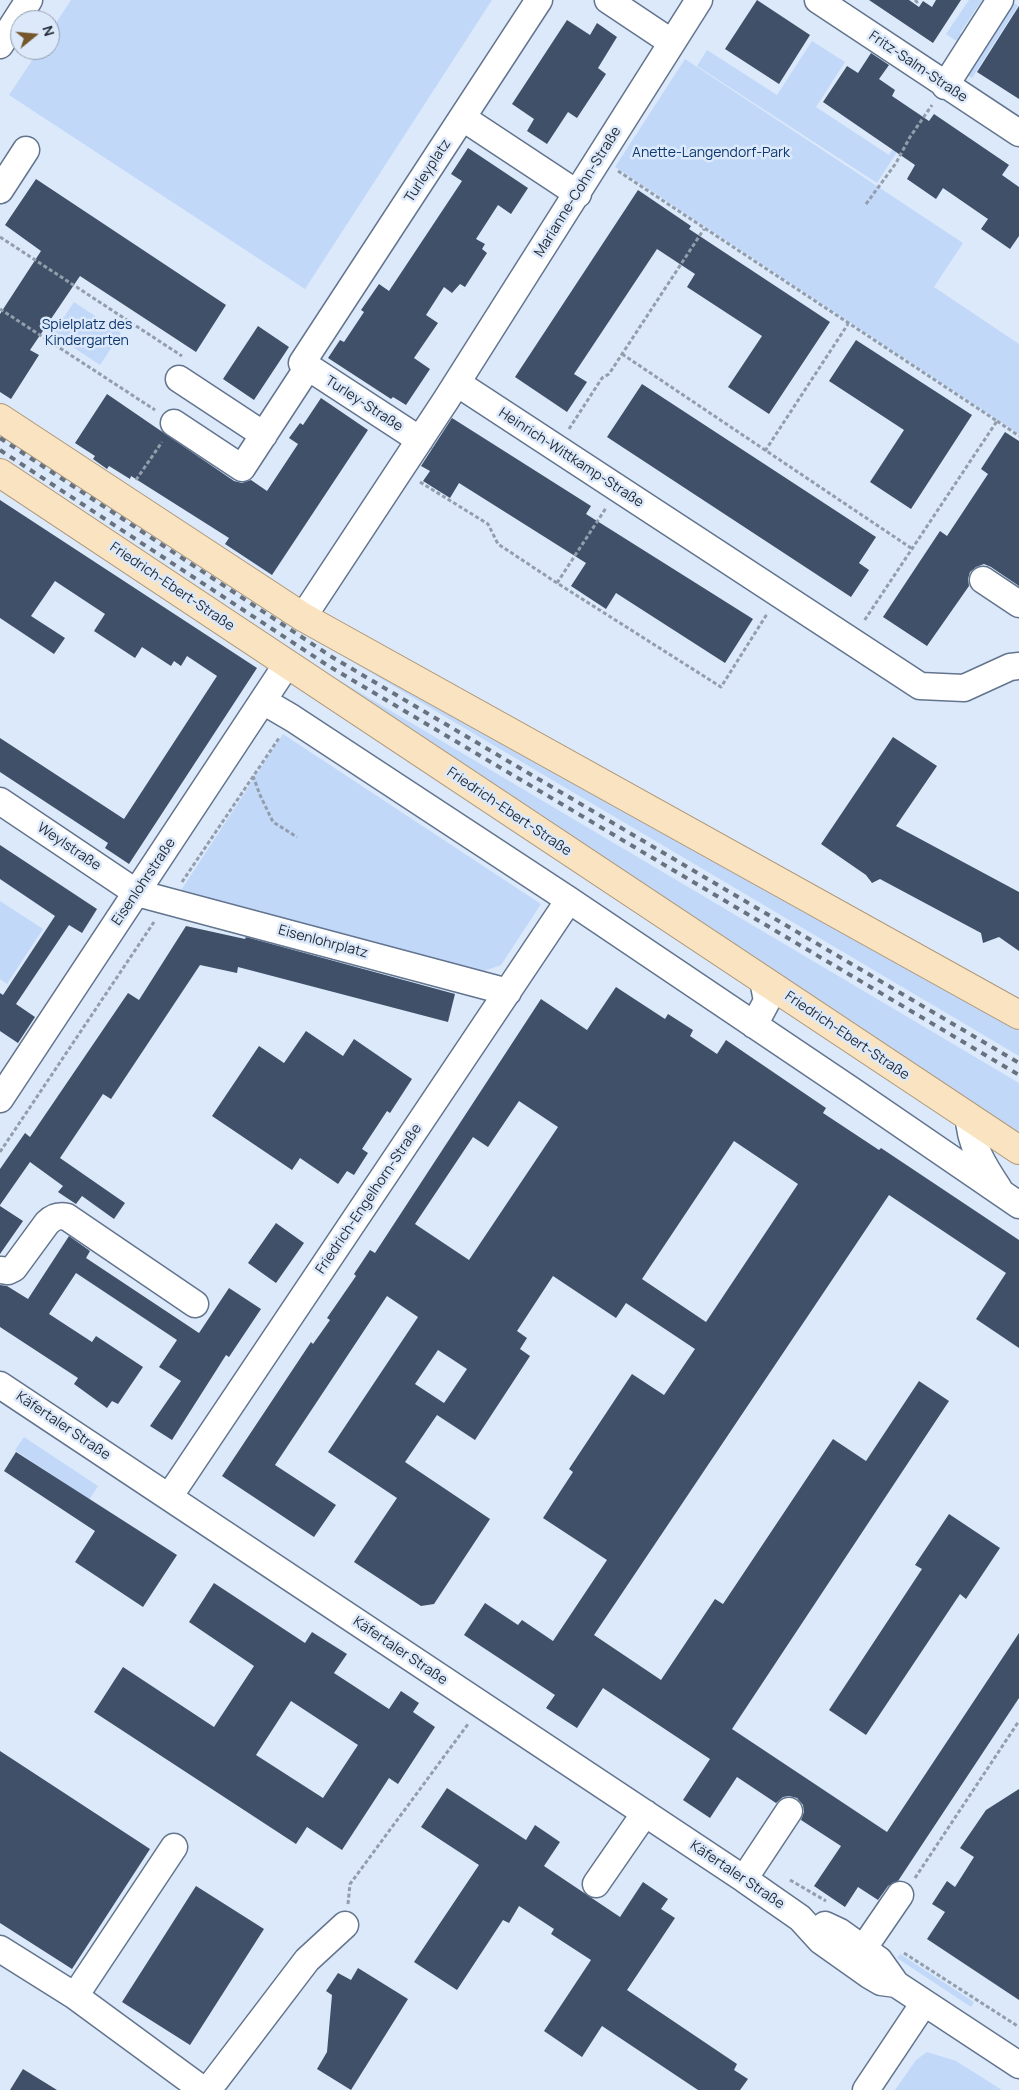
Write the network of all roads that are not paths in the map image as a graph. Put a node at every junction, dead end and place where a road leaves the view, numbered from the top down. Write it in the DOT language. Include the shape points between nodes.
graph roads {
  1 [pos="29,0"];
  2 [pos="539,0"];
  3 [pos="608,0"];
  4 [pos="699,0"];
  5 [pos="818,0"];
  6 [pos="1000,0"];
  7 [pos="671,42"];
  8 [pos="0,45"];
  9 [pos="946,86"];
  10 [pos="463,118"];
  11 [pos="1019,133"];
  12 [pos="26,150"];
  13 [pos="0,190"];
  14 [pos="578,194"];
  15 [pos="308,367"];
  16 [pos="185,370"];
  17 [pos="456,383"];
  18 [pos="0,418"];
  19 [pos="174,423"];
  20 [pos="264,435"];
  21 [pos="420,440"];
  22 [pos="0,473"];
  23 [pos="983,580"];
  24 [pos="1019,604"];
  25 [pos="303,618"];
  26 [pos="287,664"];
  27 [pos="1019,666"];
  28 [pos="263,701"];
  29 [pos="0,801"];
  30 [pos="137,893"];
  31 [pos="569,900"];
  32 [pos="763,980"];
  33 [pos="508,992"];
  34 [pos="1019,1015"];
  35 [pos="754,1025"];
  36 [pos="3,1089"];
  37 [pos="969,1117"];
  38 [pos="1019,1150"];
  39 [pos="1011,1200"];
  40 [pos="0,1270"];
  41 [pos="195,1304"];
  42 [pos="0,1385"];
  43 [pos="169,1497"];
  44 [pos="789,1811"];
  45 [pos="645,1813"];
  46 [pos="174,1847"];
  47 [pos="744,1879"];
  48 [pos="596,1884"];
  49 [pos="900,1895"];
  50 [pos="800,1918"];
  51 [pos="345,1925"];
  52 [pos="0,1949"];
  53 [pos="863,1949"];
  54 [pos="896,1984"];
  55 [pos="75,1996"];
  56 [pos="924,2003"];
  57 [pos="1019,2065"];
  58 [pos="203,2090"];
  59 [pos="208,2090"];
  60 [pos="866,2090"];
  1 -- 8 [label="street"];
  2 -- 10 [label="street, Turleyplatz"];
  3 -- 7 [label="street"];
  4 -- 7 [label="street, Marianne-Cohn-Straße"];
  5 -- 9 [label="street, Fritz-Salm-Straße"];
  6 -- 9 [label="street"];
  7 -- 14 [label="street, Marianne-Cohn-Straße"];
  9 -- 11 [label="street, Fritz-Salm-Straße"];
  10 -- 14 [label="street"];
  10 -- 15 [label="street, Turleyplatz" via="302,363"];
  12 -- 13 [label="street"];
  14 -- 17 [label="street, Marianne-Cohn-Straße"];
  15 -- 20 [label="street"];
  15 -- 21 [label="street, Turley-Straße"];
  16 -- 20 [label="street"];
  17 -- 21 [label="street"];
  17 -- 27 [label="street, Heinrich-Wittkamp-Straße" via="920,686 964,688"];
  18 -- 25 [label="main road"];
  19 -- 20 [label="street" via="242,468"];
  21 -- 25 [label="street"];
  22 -- 26 [label="main road, Friedrich-Ebert-Straße"];
  23 -- 24 [label="street"];
  25 -- 34 [label="main road"];
  26 -- 28 [label="street, Eisenlohrstraße"];
  26 -- 32 [label="main road, Friedrich-Ebert-Straße"];
  28 -- 30 [label="street, Eisenlohrstraße"];
  28 -- 31 [label="street"];
  29 -- 30 [label="street, Weylstraße"];
  30 -- 33 [label="street, Eisenlohrplatz"];
  30 -- 36 [label="street, Eisenlohrstraße"];
  31 -- 33 [label="street, Friedrich-Engelhorn-Straße"];
  31 -- 35 [label="street"];
  32 -- 35 [label="street" via="767,1001"];
  32 -- 37 [label="main road, Friedrich-Ebert-Straße"];
  33 -- 43 [label="street, Friedrich-Engelhorn-Straße"];
  35 -- 39 [label="street"];
  37 -- 38 [label="main road, Friedrich-Ebert-Straße"];
  37 -- 39 [label="street" via="974,1145"];
  40 -- 41 [label="street" via="14,1268 47,1223 62,1216"];
  42 -- 43 [label="street, Käfertaler Straße"];
  43 -- 45 [label="street, Käfertaler Straße"];
  44 -- 47 [label="street"];
  45 -- 47 [label="street, Käfertaler Straße"];
  45 -- 48 [label="street"];
  46 -- 55 [label="street"];
  47 -- 50 [label="street, Käfertaler Straße"];
  49 -- 53 [label="street"];
  50 -- 53 [label="street, Käfertaler Straße" via="840,1932"];
  50 -- 54 [label="street, Käfertaler Straße" via="821,1941 861,1970 881,1982"];
  51 -- 59 [label="street" via="307,1960"];
  52 -- 55 [label="street"];
  53 -- 54 [label="street, Käfertaler Straße" via="879,1960"];
  54 -- 56 [label="street, Käfertaler Straße"];
  55 -- 58 [label="street"];
  56 -- 57 [label="street, Käfertaler Straße"];
  56 -- 60 [label="street"];
}
